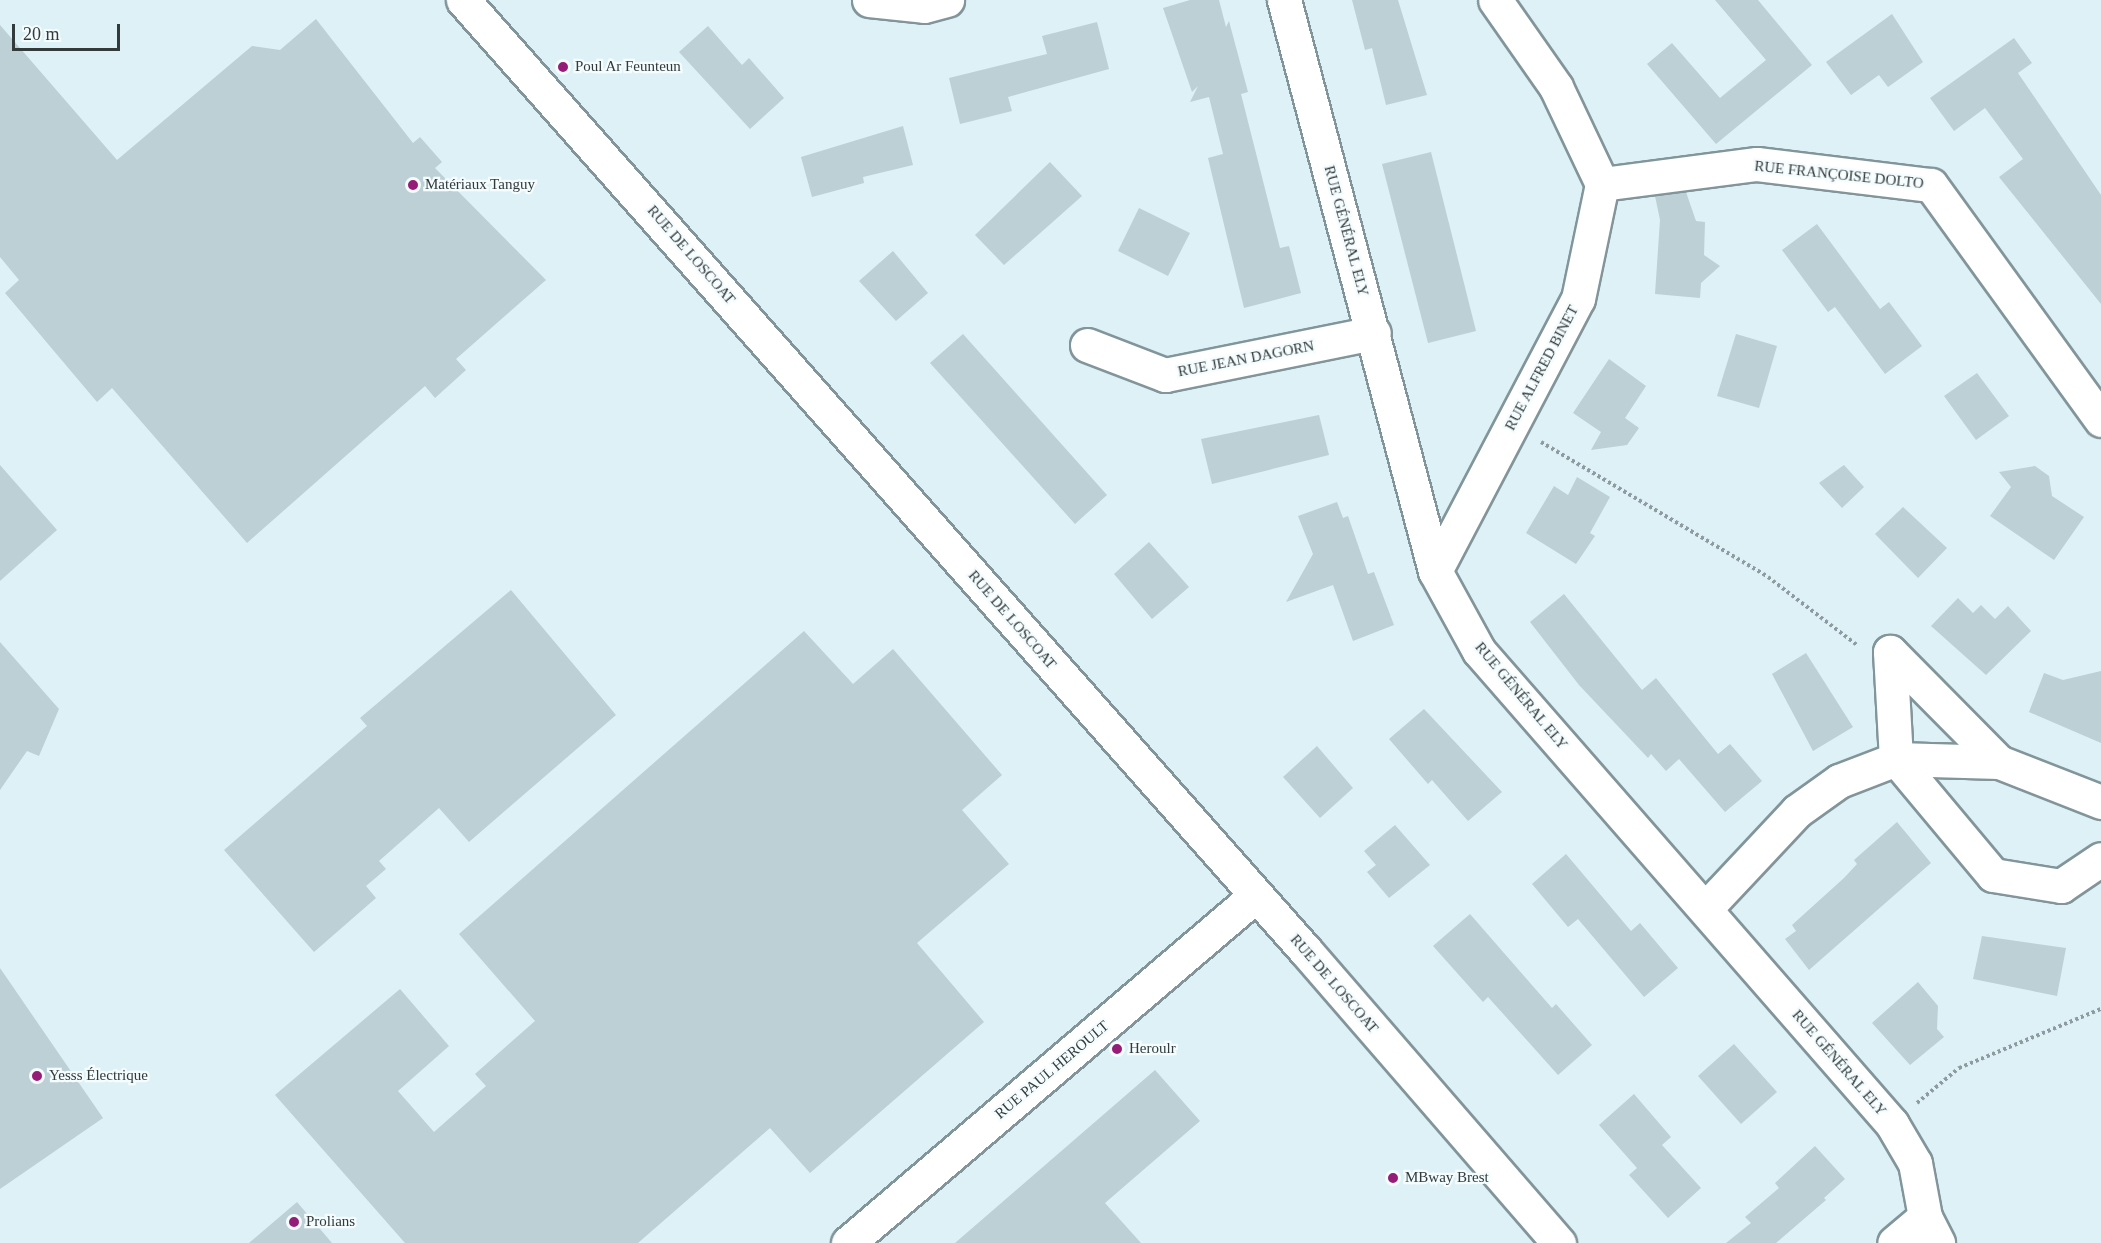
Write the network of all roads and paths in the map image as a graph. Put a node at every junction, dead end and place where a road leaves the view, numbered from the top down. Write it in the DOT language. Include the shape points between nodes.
graph roads {
  1 [pos="463,0"];
  2 [pos="869,0"];
  3 [pos="947,0"];
  4 [pos="1284,0"];
  5 [pos="1495,0"];
  6 [pos="1602,184"];
  7 [pos="1374,333"];
  8 [pos="1087,345"];
  9 [pos="2101,420"];
  10 [pos="1513,424"];
  11 [pos="1436,571"];
  12 [pos="1892,671"];
  13 [pos="1896,759"];
  14 [pos="1999,762"];
  15 [pos="2101,802"];
  16 [pos="2101,859"];
  17 [pos="1255,896"];
  18 [pos="1706,908"];
  19 [pos="2101,1009"];
  20 [pos="1892,1124"];
  21 [pos="1932,1230"];
  22 [pos="848,1243"];
  23 [pos="1559,1243"];
  24 [pos="1894,1243"];
  1 -- 17 [label="street, RUE DE LOSCOAT"];
  2 -- 3 [label="street" via="924,6"];
  4 -- 7 [label="street, RUE GÉNÉRAL ELY"];
  5 -- 6 [label="street" via="1556,87"];
  6 -- 9 [label="street, RUE FRANÇOISE DOLTO" via="1757,164 1931,185"];
  6 -- 10 [label="street, RUE ALFRED BINET" via="1578,299"];
  7 -- 8 [label="street, RUE JEAN DAGORN" via="1165,375"];
  7 -- 11 [label="street, RUE GÉNÉRAL ELY"];
  10 -- 11 [label="street, RUE ALFRED BINET"];
  10 -- 12 [label="path" via="1768,577"];
  11 -- 18 [label="street, RUE GÉNÉRAL ELY" via="1479,651"];
  12 -- 13 [label="street"];
  12 -- 14 [label="street" via="1890,652"];
  13 -- 14 [label="street"];
  13 -- 16 [label="street" via="1993,875 2061,886"];
  13 -- 18 [label="street" via="1839,781 1797,811"];
  14 -- 15 [label="street"];
  17 -- 22 [label="street, RUE PAUL HEROULT"];
  17 -- 23 [label="street, RUE DE LOSCOAT"];
  18 -- 20 [label="street, RUE GÉNÉRAL ELY"];
  19 -- 20 [label="path" via="1959,1068"];
  20 -- 21 [label="street, RUE GÉNÉRAL ELY" via="1915,1163"];
  21 -- 24 [label="street, RUE GÉNÉRAL ELY"];
}
